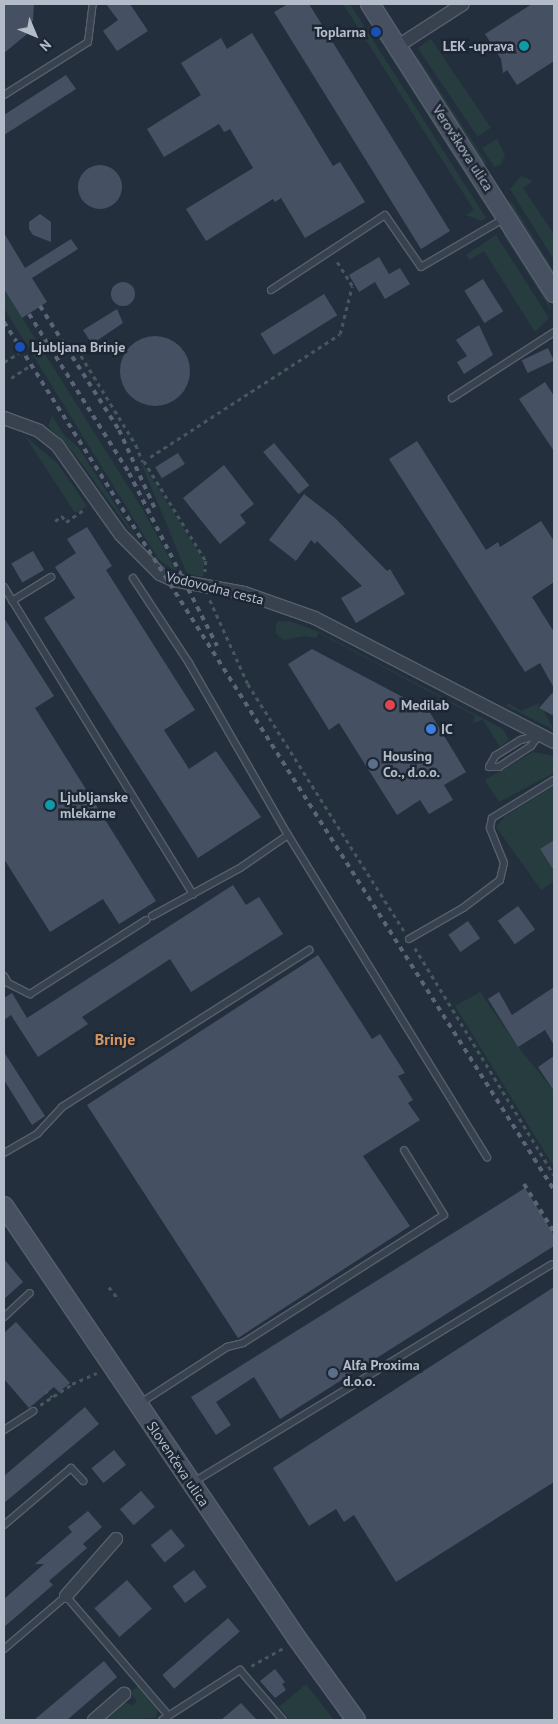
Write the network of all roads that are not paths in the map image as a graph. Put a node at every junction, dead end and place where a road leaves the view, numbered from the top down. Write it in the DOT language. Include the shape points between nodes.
graph roads {
  1 [pos="93,4"];
  2 [pos="370,4"];
  3 [pos="463,4"];
  4 [pos="398,46"];
  5 [pos="4,95"];
  6 [pos="506,217"];
  7 [pos="271,290"];
  8 [pos="554,293"];
  9 [pos="554,332"];
  10 [pos="452,398"];
  11 [pos="4,418"];
  12 [pos="51,577"];
  13 [pos="133,578"];
  14 [pos="4,587"];
  15 [pos="12,601"];
  16 [pos="539,735"];
  17 [pos="554,742"];
  18 [pos="554,780"];
  19 [pos="288,834"];
  20 [pos="193,894"];
  21 [pos="409,939"];
  22 [pos="308,950"];
  23 [pos="4,976"];
  24 [pos="404,1150"];
  25 [pos="4,1153"];
  26 [pos="487,1157"];
  27 [pos="4,1206"];
  28 [pos="552,1264"];
  29 [pos="30,1293"];
  30 [pos="4,1317"];
  31 [pos="138,1405"];
  32 [pos="33,1411"];
  33 [pos="4,1430"];
  34 [pos="84,1481"];
  35 [pos="190,1483"];
  36 [pos="4,1525"];
  37 [pos="116,1539"];
  38 [pos="66,1596"];
  39 [pos="4,1649"];
  40 [pos="124,1694"];
  41 [pos="169,1716"];
  42 [pos="94,1720"];
  43 [pos="162,1720"];
  44 [pos="283,1720"];
  45 [pos="356,1720"];
  1 -- 5 [label="lane" via="88,42"];
  2 -- 4 [label="street, Verovškova ulica"];
  3 -- 4 [label="street"];
  4 -- 6 [label="street, Verovškova ulica"];
  6 -- 7 [label="lane" via="421,267 385,215"];
  6 -- 8 [label="street, Verovškova ulica"];
  9 -- 10 [label="lane"];
  11 -- 16 [label="street, Vodovodna cesta" via="25,424 48,437 66,456 121,535 153,568 173,580 204,580 315,618"];
  12 -- 15 [label="lane"];
  13 -- 19 [label="lane" via="189,662"];
  14 -- 15 [label="lane"];
  15 -- 20 [label="lane"];
  16 -- 16 [label="lane" via="521,740 495,756 488,766 499,767 531,746"];
  16 -- 17 [label="street, Vodovodna cesta"];
  18 -- 21 [label="lane" via="492,818 490,828 504,863 500,880 463,908"];
  19 -- 20 [label="lane" via="240,868"];
  19 -- 26 [label="lane"];
  20 -- 23 [label="lane" via="149,918 30,994 8,983"];
  22 -- 25 [label="lane" via="62,1107 38,1133"];
  24 -- 31 [label="lane" via="444,1215 243,1343 227,1346"];
  27 -- 31 [label="street, Slovenčeva ulica"];
  28 -- 35 [label="lane"];
  29 -- 30 [label="lane"];
  31 -- 35 [label="street, Slovenčeva ulica"];
  32 -- 33 [label="lane"];
  34 -- 36 [label="lane" via="71,1468"];
  35 -- 45 [label="street, Slovenčeva ulica"];
  37 -- 38 [label="street"];
  38 -- 39 [label="lane"];
  38 -- 41 [label="lane"];
  40 -- 42 [label="street"];
  41 -- 43 [label="lane"];
  41 -- 44 [label="lane" via="240,1670"];
}
